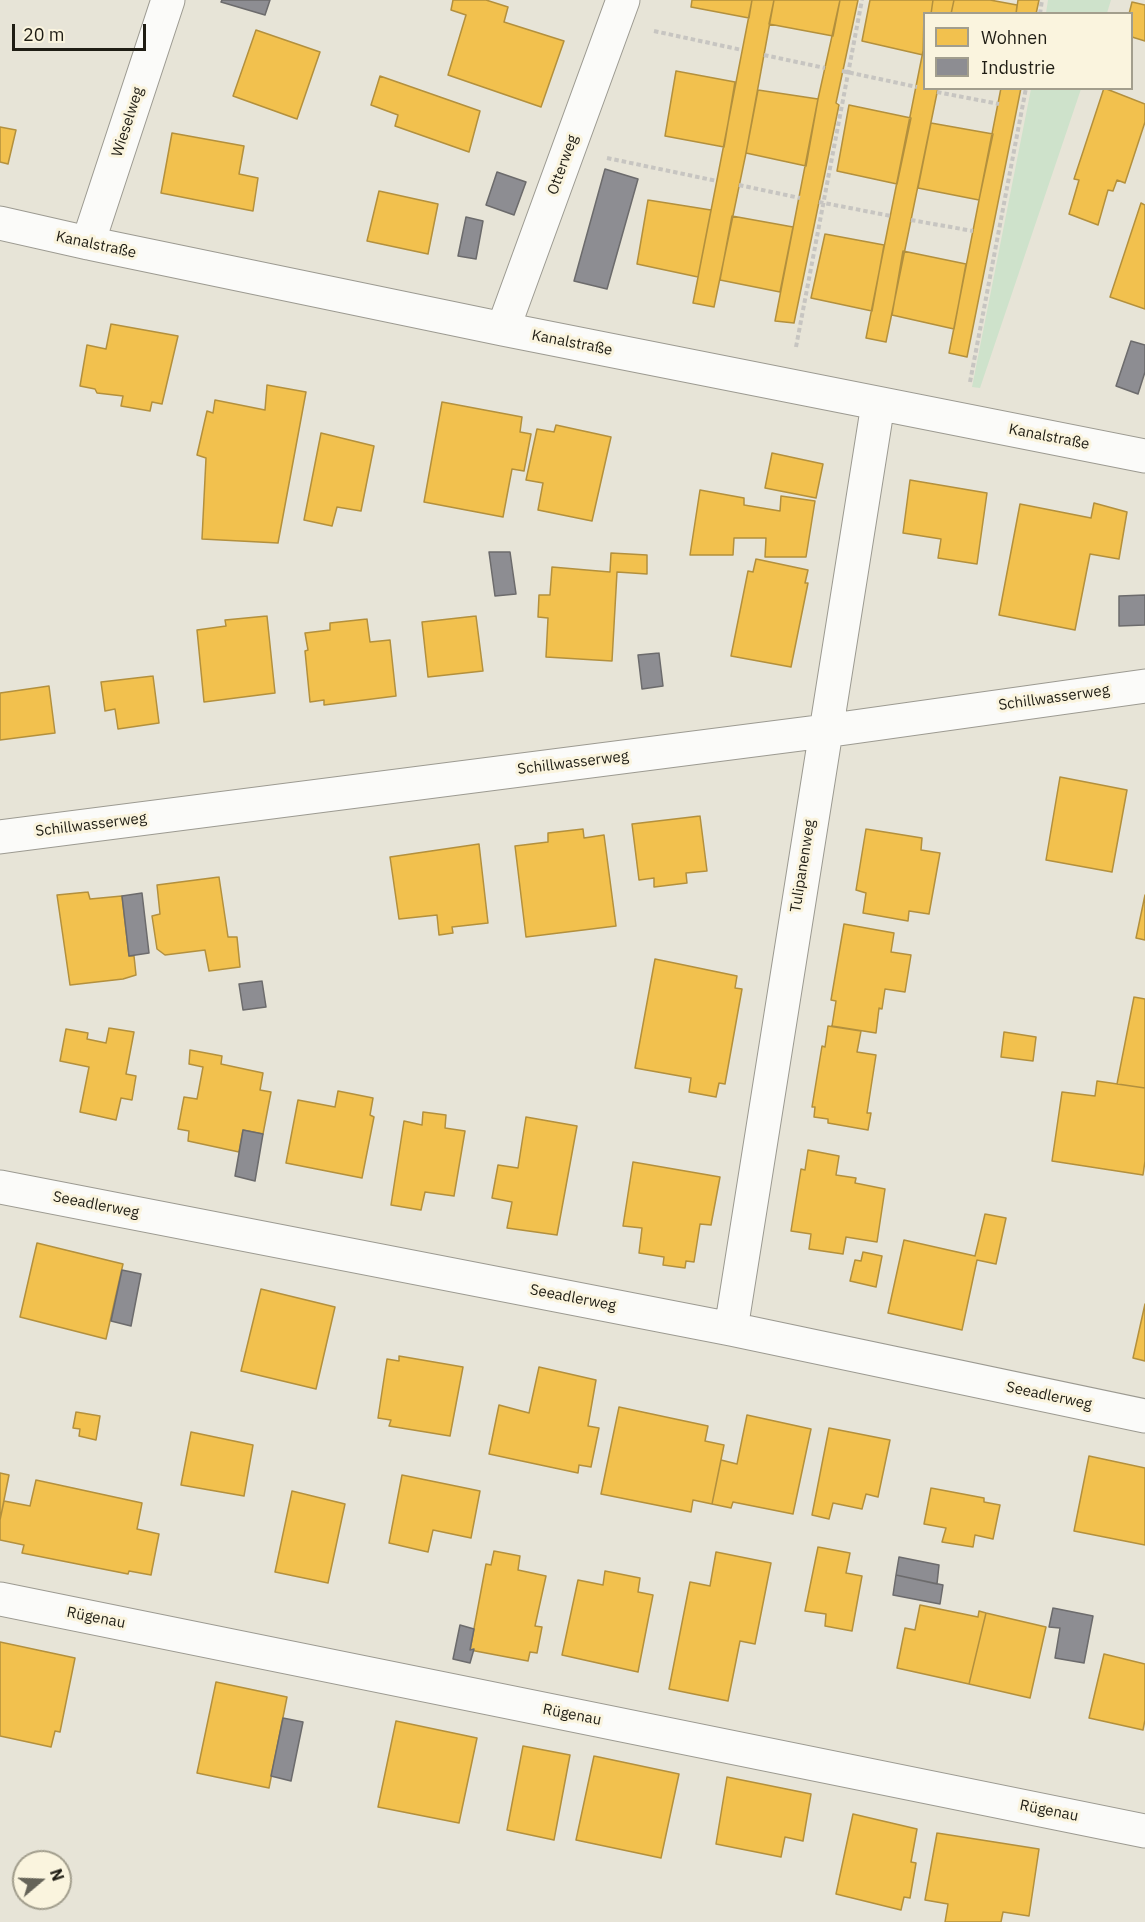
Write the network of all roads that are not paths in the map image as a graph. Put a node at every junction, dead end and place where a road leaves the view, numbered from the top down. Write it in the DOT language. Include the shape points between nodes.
graph roads {
  1 [pos="168,0"];
  2 [pos="619,11"];
  3 [pos="0,223"];
  4 [pos="88,243"];
  5 [pos="503,329"];
  6 [pos="878,404"];
  7 [pos="1145,456"];
  8 [pos="1145,686"];
  9 [pos="825,731"];
  10 [pos="0,837"];
  11 [pos="0,1187"];
  12 [pos="731,1329"];
  13 [pos="1145,1416"];
  14 [pos="0,1599"];
  15 [pos="1145,1831"];
  1 -- 4 [label="street, Wieselweg"];
  2 -- 5 [label="street, Otterweg"];
  3 -- 4 [label="street, Kanalstraße"];
  4 -- 5 [label="street, Kanalstraße"];
  5 -- 6 [label="street, Kanalstraße"];
  6 -- 7 [label="street, Kanalstraße"];
  6 -- 9 [label="street, Tulipanenweg"];
  8 -- 9 [label="street, Schillwasserweg"];
  9 -- 10 [label="street, Schillwasserweg"];
  9 -- 12 [label="street, Tulipanenweg"];
  11 -- 12 [label="street, Seeadlerweg"];
  12 -- 13 [label="street, Seeadlerweg"];
  14 -- 15 [label="street, Rügenau"];
}
